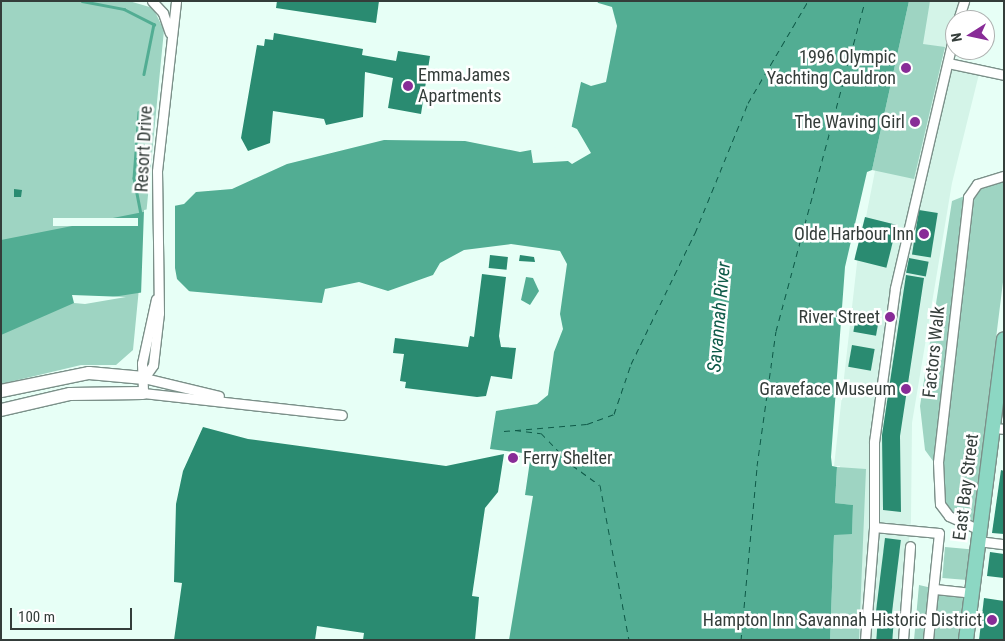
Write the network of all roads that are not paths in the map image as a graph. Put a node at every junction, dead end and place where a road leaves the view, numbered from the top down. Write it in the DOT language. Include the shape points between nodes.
graph roads {
  1 [pos="152,1"];
  2 [pos="176,1"];
  3 [pos="171,37"];
  4 [pos="948,62"];
  5 [pos="1004,75"];
  6 [pos="1004,176"];
  7 [pos="156,300"];
  8 [pos="1004,339"];
  9 [pos="144,378"];
  10 [pos="1,391"];
  11 [pos="143,393"];
  12 [pos="249,404"];
  13 [pos="1,410"];
  14 [pos="342,415"];
  15 [pos="998,428"];
  16 [pos="874,527"];
  17 [pos="979,535"];
  18 [pos="1004,544"];
  19 [pos="910,546"];
  20 [pos="935,589"];
  21 [pos="972,593"];
  22 [pos="865,640"];
  23 [pos="903,640"];
  24 [pos="928,640"];
  25 [pos="966,640"];
  1 -- 3 [label="street" via="163,13"];
  2 -- 3 [label="street, Resort Drive"];
  3 -- 7 [label="street, Resort Drive" via="157,171"];
  4 -- 5 [label="street"];
  4 -- 16 [label="street" via="895,288 874,442"];
  6 -- 17 [label="street, Factors Walk" via="977,184 968,197 938,462 940,504 949,516"];
  7 -- 9 [label="street, Resort Drive" via="142,363"];
  7 -- 9 [label="street, Resort Drive" via="153,365"];
  8 -- 15 [label="main road, East Bay Street"];
  9 -- 10 [label="street" via="89,373"];
  9 -- 11 [label="street, Resort Drive"];
  9 -- 12 [label="street"];
  11 -- 12 [label="street"];
  11 -- 13 [label="street" via="70,394"];
  12 -- 14 [label="street"];
  15 -- 17 [label="main road, East Bay Street"];
  16 -- 20 [label="street" via="939,533"];
  16 -- 22 [label="street"];
  17 -- 18 [label="street, Factors Walk"];
  17 -- 21 [label="main road, East Bay Street"];
  19 -- 23 [label="street"];
  20 -- 21 [label="street"];
  20 -- 24 [label="street"];
  21 -- 25 [label="main road, East Bay Street"];
}
